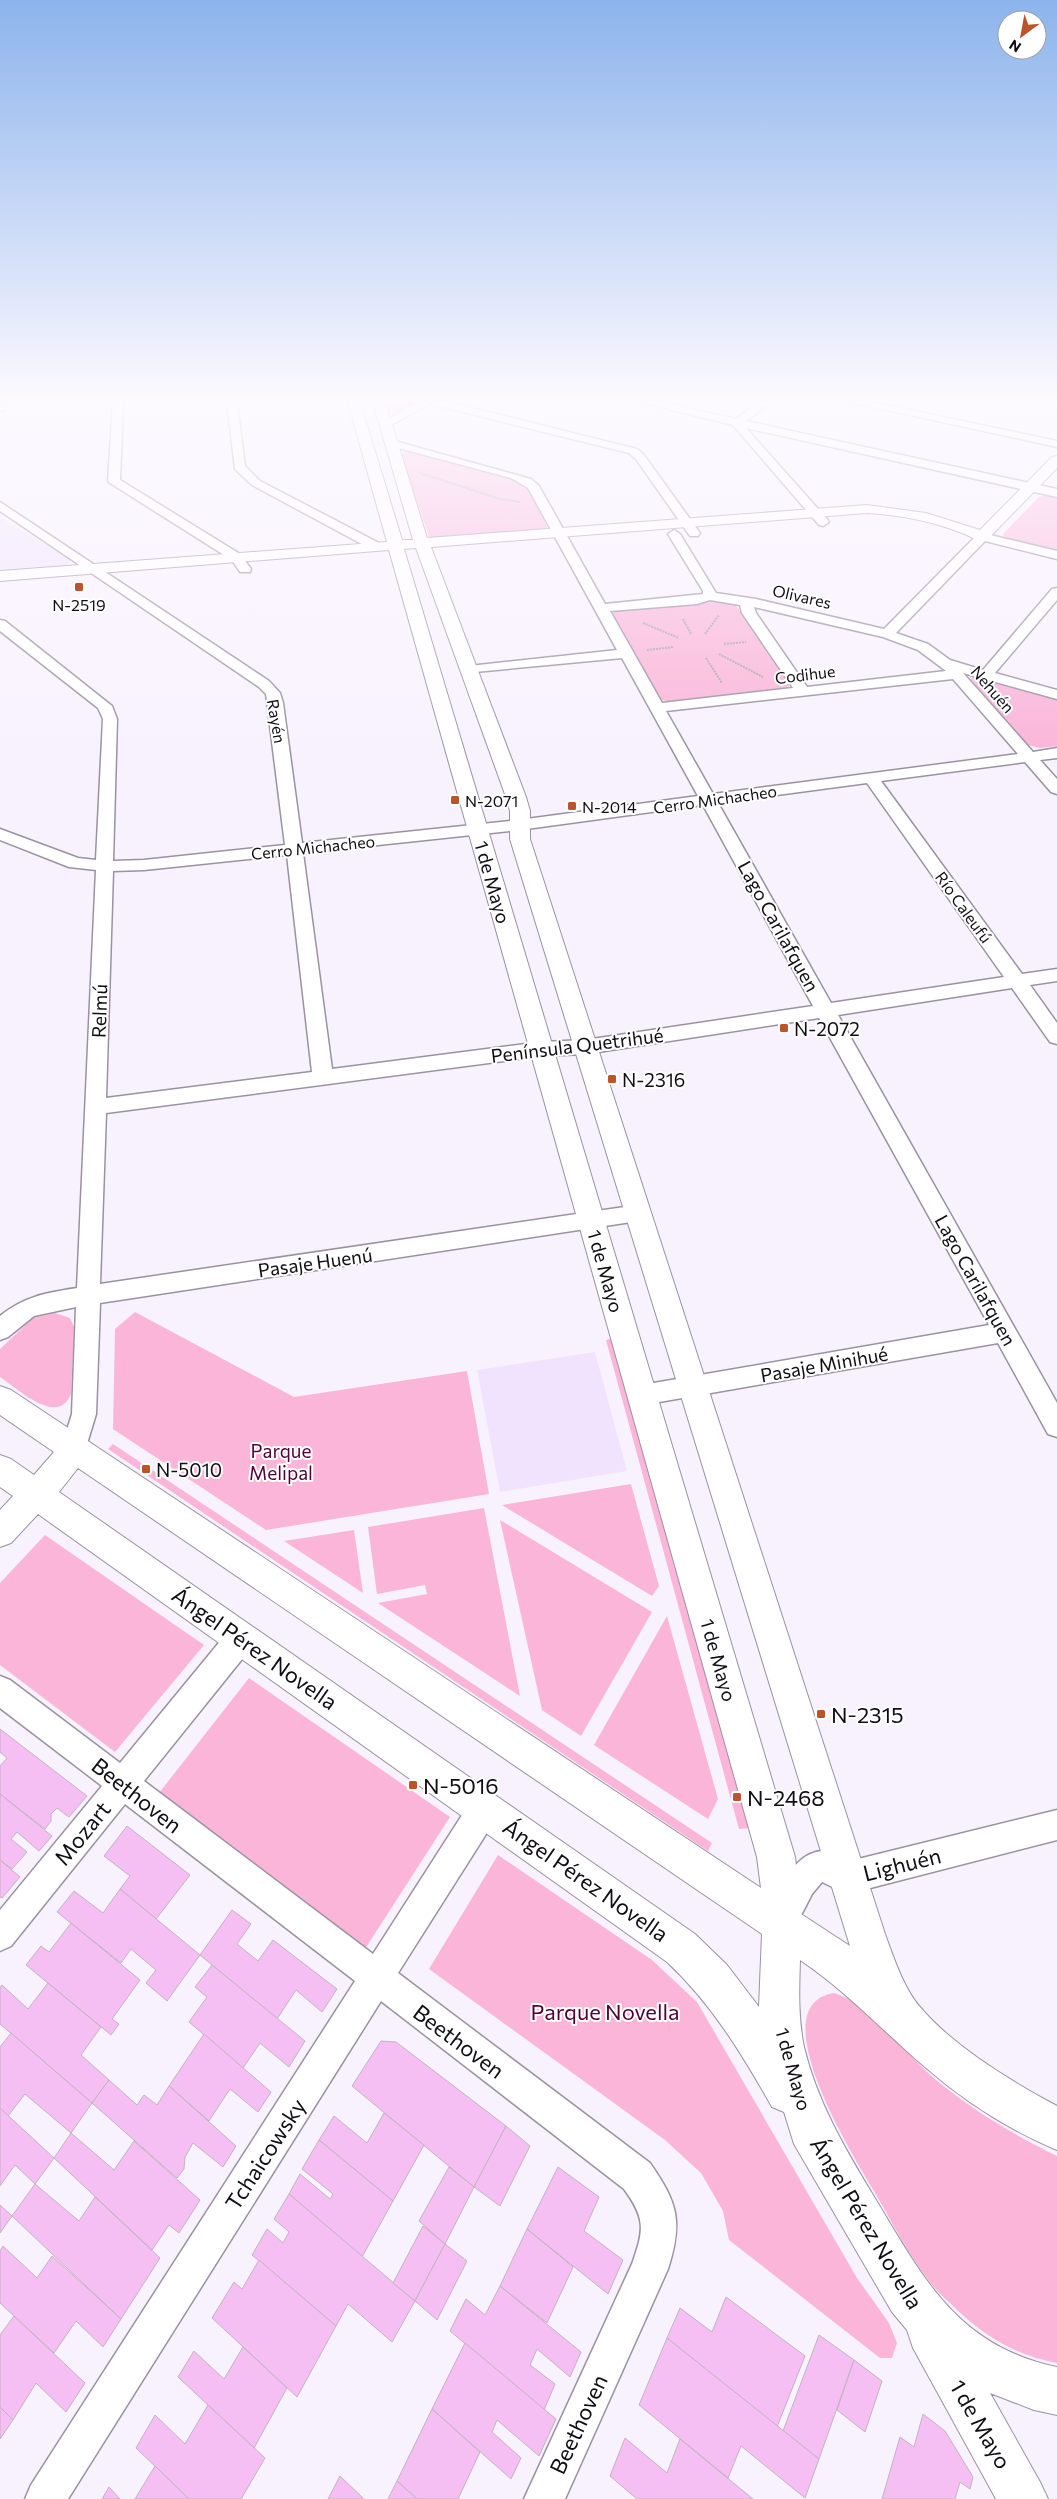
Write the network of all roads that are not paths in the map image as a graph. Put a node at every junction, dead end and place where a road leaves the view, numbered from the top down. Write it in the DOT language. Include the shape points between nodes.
graph roads {
  1 [pos="19,519"];
  2 [pos="172,519"];
  3 [pos="323,519"];
  4 [pos="388,519"];
  5 [pos="415,519"];
  6 [pos="551,519"];
  7 [pos="684,519"];
  8 [pos="811,519"];
  9 [pos="853,519"];
  10 [pos="1000,519"];
  11 [pos="691,528"];
  12 [pos="674,534"];
  13 [pos="982,537"];
  14 [pos="561,538"];
  15 [pos="375,546"];
  16 [pos="424,548"];
  17 [pos="397,550"];
  18 [pos="1057,555"];
  19 [pos="240,563"];
  20 [pos="93,569"];
  21 [pos="0,576"];
  22 [pos="109,580"];
  23 [pos="0,588"];
  24 [pos="1057,592"];
  25 [pos="709,596"];
  26 [pos="746,601"];
  27 [pos="601,608"];
  28 [pos="0,624"];
  29 [pos="887,634"];
  30 [pos="627,653"];
  31 [pos="951,669"];
  32 [pos="469,670"];
  33 [pos="986,675"];
  34 [pos="803,692"];
  35 [pos="1057,695"];
  36 [pos="658,708"];
  37 [pos="1057,753"];
  38 [pos="1029,757"];
  39 [pos="871,778"];
  40 [pos="1057,789"];
  41 [pos="708,800"];
  42 [pos="519,825"];
  43 [pos="478,829"];
  44 [pos="0,834"];
  45 [pos="295,850"];
  46 [pos="105,866"];
  47 [pos="1057,975"];
  48 [pos="1017,981"];
  49 [pos="826,1010"];
  50 [pos="1057,1037"];
  51 [pos="585,1046"];
  52 [pos="542,1049"];
  53 [pos="323,1078"];
  54 [pos="96,1107"];
  55 [pos="638,1213"];
  56 [pos="592,1220"];
  57 [pos="88,1295"];
  58 [pos="0,1330"];
  59 [pos="1005,1332"];
  60 [pos="692,1386"];
  61 [pos="642,1395"];
  62 [pos="0,1399"];
  63 [pos="1057,1426"];
  64 [pos="74,1448"];
  65 [pos="0,1469"];
  66 [pos="37,1495"];
  67 [pos="0,1532"];
  68 [pos="240,1638"];
  69 [pos="0,1690"];
  70 [pos="122,1783"];
  71 [pos="484,1809"];
  72 [pos="1057,1825"];
  73 [pos="847,1878"];
  74 [pos="780,1924"];
  75 [pos="0,1935"];
  76 [pos="376,1979"];
  77 [pos="903,2018"];
  78 [pos="1057,2129"];
  79 [pos="818,2144"];
  80 [pos="908,2296"];
  81 [pos="1057,2391"];
  82 [pos="45,2499"];
  83 [pos="544,2499"];
  84 [pos="1023,2499"];
  1 -- 20 [label="street, Rayén"];
  2 -- 19 [label="street"];
  3 -- 15 [label="street"];
  4 -- 17 [label="main road, 1 de Mayo"];
  5 -- 16 [label="main road, 1 de Mayo"];
  6 -- 14 [label="street, Lago Carilafquen"];
  7 -- 11 [label="street"];
  8 -- 11 [label="main road"];
  9 -- 13 [label="main road" via="874,519 958,538"];
  10 -- 13 [label="main road"];
  11 -- 12 [label="main road"];
  11 -- 14 [label="main road"];
  12 -- 14 [label="main road"];
  12 -- 25 [label="street" via="710,591"];
  13 -- 18 [label="street"];
  13 -- 29 [label="street"];
  14 -- 16 [label="main road"];
  14 -- 27 [label="street, Lago Carilafquen"];
  15 -- 17 [label="main road"];
  15 -- 19 [label="main road"];
  16 -- 17 [label="main road"];
  16 -- 32 [label="main road, 1 de Mayo"];
  17 -- 19 [label="main road"];
  17 -- 43 [label="main road, 1 de Mayo"];
  19 -- 20 [label="main road"];
  19 -- 22 [label="main road"];
  20 -- 21 [label="main road"];
  20 -- 22 [label="street, Rayén"];
  22 -- 23 [label="main road"];
  22 -- 45 [label="street, Rayén" via="273,693"];
  24 -- 33 [label="street"];
  25 -- 26 [label="street, Olivares"];
  25 -- 27 [label="street, Olivares"];
  26 -- 29 [label="street, Olivares"];
  26 -- 34 [label="street" via="749,613"];
  27 -- 30 [label="street, Lago Carilafquen"];
  28 -- 46 [label="street, Relmú" via="108,710"];
  29 -- 31 [label="street, Nehuén" via="916,644"];
  30 -- 32 [label="street"];
  30 -- 36 [label="street, Lago Carilafquen"];
  31 -- 33 [label="street"];
  31 -- 34 [label="street, Codihue"];
  31 -- 38 [label="street, Nehuén"];
  32 -- 42 [label="main road, 1 de Mayo" via="516,796 520,810"];
  33 -- 35 [label="street"];
  34 -- 36 [label="street, Codihue"];
  36 -- 41 [label="street, Lago Carilafquen"];
  37 -- 38 [label="street, Cerro Michacheo"];
  38 -- 39 [label="street, Cerro Michacheo"];
  38 -- 40 [label="street, Nehuén"];
  39 -- 41 [label="street, Cerro Michacheo"];
  39 -- 48 [label="street, Río Caleufú"];
  41 -- 42 [label="street, Cerro Michacheo"];
  41 -- 49 [label="street, Lago Carilafquen"];
  42 -- 43 [label="street, Cerro Michacheo"];
  42 -- 51 [label="main road, 1 de Mayo" via="520,839"];
  43 -- 45 [label="street, Cerro Michacheo"];
  43 -- 52 [label="main road, 1 de Mayo"];
  44 -- 46 [label="street, Cerro Michacheo" via="75,863"];
  45 -- 46 [label="street, Cerro Michacheo"];
  45 -- 53 [label="street, Rayén"];
  46 -- 54 [label="street, Relmú"];
  47 -- 48 [label="street, Península Quetrihué"];
  48 -- 49 [label="street, Península Quetrihué"];
  48 -- 50 [label="street, Río Caleufú"];
  49 -- 51 [label="street, Península Quetrihué"];
  49 -- 59 [label="street, Lago Carilafquen"];
  51 -- 52 [label="street, Península Quetrihué"];
  51 -- 55 [label="main road, 1 de Mayo"];
  52 -- 53 [label="street, Península Quetrihué"];
  52 -- 56 [label="main road, 1 de Mayo"];
  53 -- 54 [label="street, Península Quetrihué"];
  54 -- 57 [label="street, Relmú"];
  55 -- 56 [label="street, Pasaje Huenú"];
  55 -- 60 [label="main road, 1 de Mayo"];
  56 -- 57 [label="street, Pasaje Huenú"];
  56 -- 61 [label="main road, 1 de Mayo"];
  57 -- 58 [label="street, Pasaje Huenú" via="39,1303 21,1312"];
  57 -- 64 [label="street, Relmú" via="84,1414"];
  59 -- 60 [label="street, Pasaje Minihué"];
  59 -- 63 [label="street, Lago Carilafquen"];
  60 -- 61 [label="street, Pasaje Minihué"];
  60 -- 73 [label="main road, 1 de Mayo"];
  61 -- 74 [label="main road, 1 de Mayo" via="776,1857 780,1878"];
  62 -- 64 [label="main road"];
  64 -- 66 [label="main road" via="63,1467"];
  64 -- 74 [label="main road"];
  65 -- 66 [label="main road, Ángel Pérez Novella"];
  66 -- 67 [label="main road"];
  66 -- 68 [label="main road, Ángel Pérez Novella"];
  68 -- 70 [label="street, Mozart"];
  68 -- 71 [label="main road, Ángel Pérez Novella"];
  69 -- 70 [label="street, Beethoven"];
  70 -- 75 [label="street, Mozart"];
  70 -- 76 [label="street, Beethoven"];
  71 -- 76 [label="street, Tchaicowsky"];
  71 -- 79 [label="main road, Ángel Pérez Novella" via="666,1937 708,1973 744,2020"];
  72 -- 73 [label="street, Lighuén"];
  73 -- 74 [label="street, Lighuén" via="832,1867 813,1868 804,1878"];
  73 -- 77 [label="main road, 1 de Mayo" via="872,1955"];
  74 -- 77 [label="main road" via="838,1962"];
  74 -- 79 [label="main road, 1 de Mayo" via="779,2014 782,2035 793,2078"];
  76 -- 82 [label="street, Tchaicowsky"];
  76 -- 83 [label="street, Beethoven" via="637,2176 653,2197 661,2221 649,2269"];
  77 -- 78 [label="main road" via="927,2042 982,2086"];
  79 -- 80 [label="main road, Ángel Pérez Novella"];
  80 -- 81 [label="main road, Ángel Pérez Novella" via="950,2343 976,2361 1005,2378"];
  80 -- 84 [label="main road, 1 de Mayo"];
}
